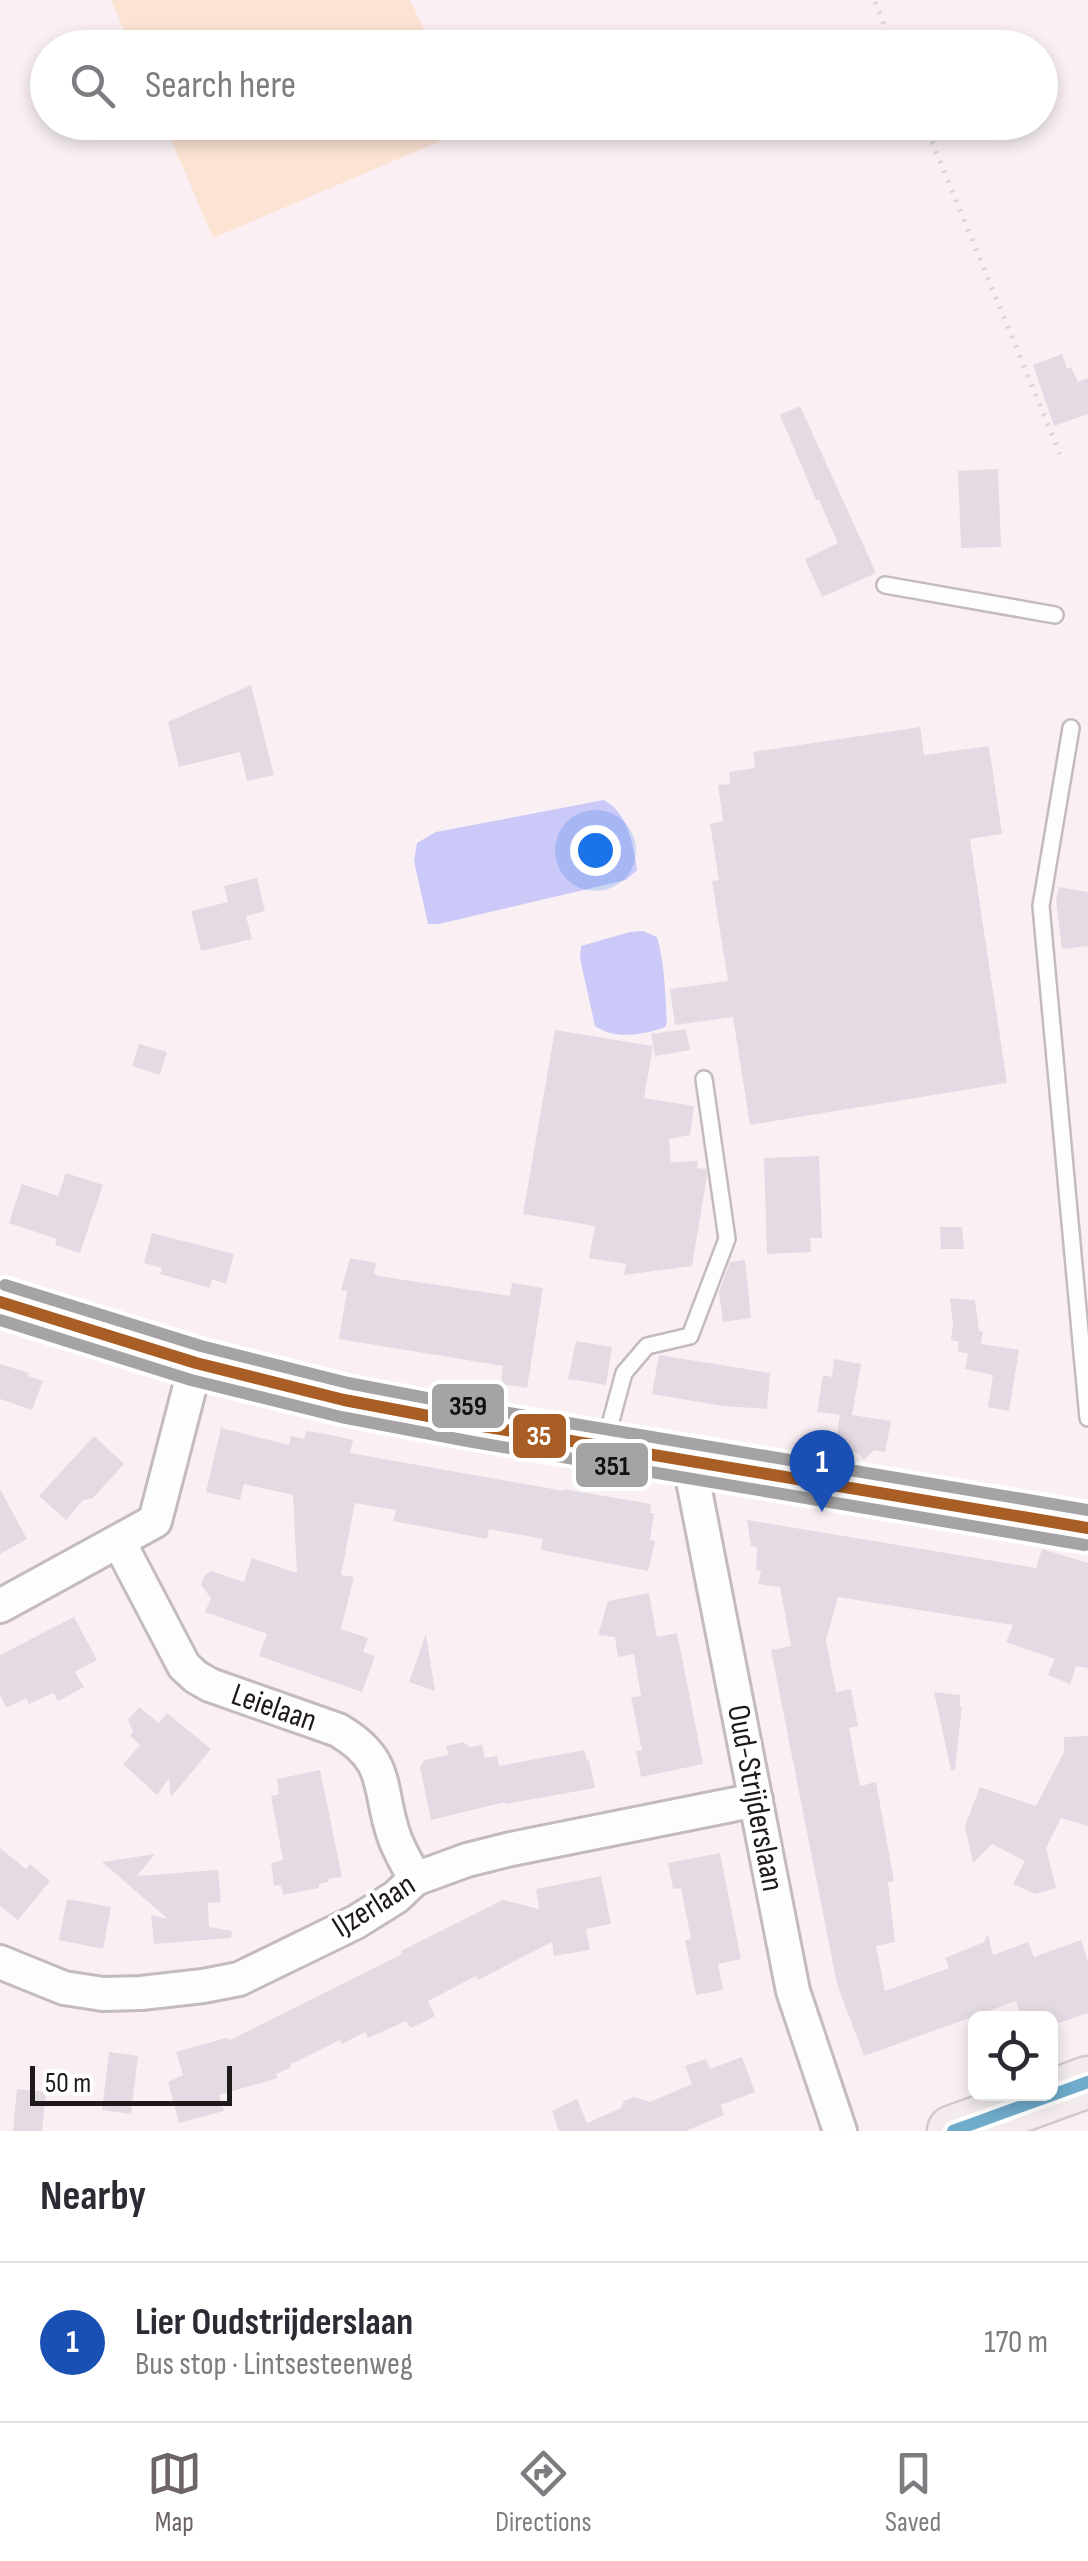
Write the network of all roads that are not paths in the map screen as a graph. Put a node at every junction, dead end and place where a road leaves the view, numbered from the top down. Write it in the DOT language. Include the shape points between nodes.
graph roads {
  1 [pos="886,585"];
  2 [pos="1055,615"];
  3 [pos="1071,728"];
  4 [pos="704,1079"];
  5 [pos="0,1302"];
  6 [pos="196,1363"];
  7 [pos="1088,1418"];
  8 [pos="604,1446"];
  9 [pos="690,1460"];
  10 [pos="1088,1528"];
  11 [pos="119,1542"];
  12 [pos="0,1606"];
  13 [pos="756,1800"];
  14 [pos="415,1878"];
  15 [pos="0,1962"];
  16 [pos="1088,2082"];
  17 [pos="840,2131"];
  18 [pos="953,2131"];
  1 -- 2 [label="lane"];
  3 -- 7 [label="lane" via="1042,906"];
  4 -- 8 [label="lane" via="727,1239 690,1336 647,1346 624,1373"];
  5 -- 6 [label="street"];
  6 -- 8 [label="street" via="344,1400"];
  6 -- 11 [label="street" via="156,1521"];
  8 -- 9 [label="street"];
  9 -- 10 [label="street"];
  9 -- 13 [label="street, Oud-Strijderslaan"];
  11 -- 12 [label="street"];
  11 -- 14 [label="street, Leielaan" via="196,1677 356,1741 377,1765 394,1838"];
  13 -- 14 [label="street, IJzerlaan" via="511,1849"];
  13 -- 17 [label="street, Oud-Strijderslaan" via="793,1991"];
  14 -- 15 [label="street, IJzerlaan" via="356,1922 239,1979 102,1994 64,1988"];
  16 -- 18 [label="main road"];
}
